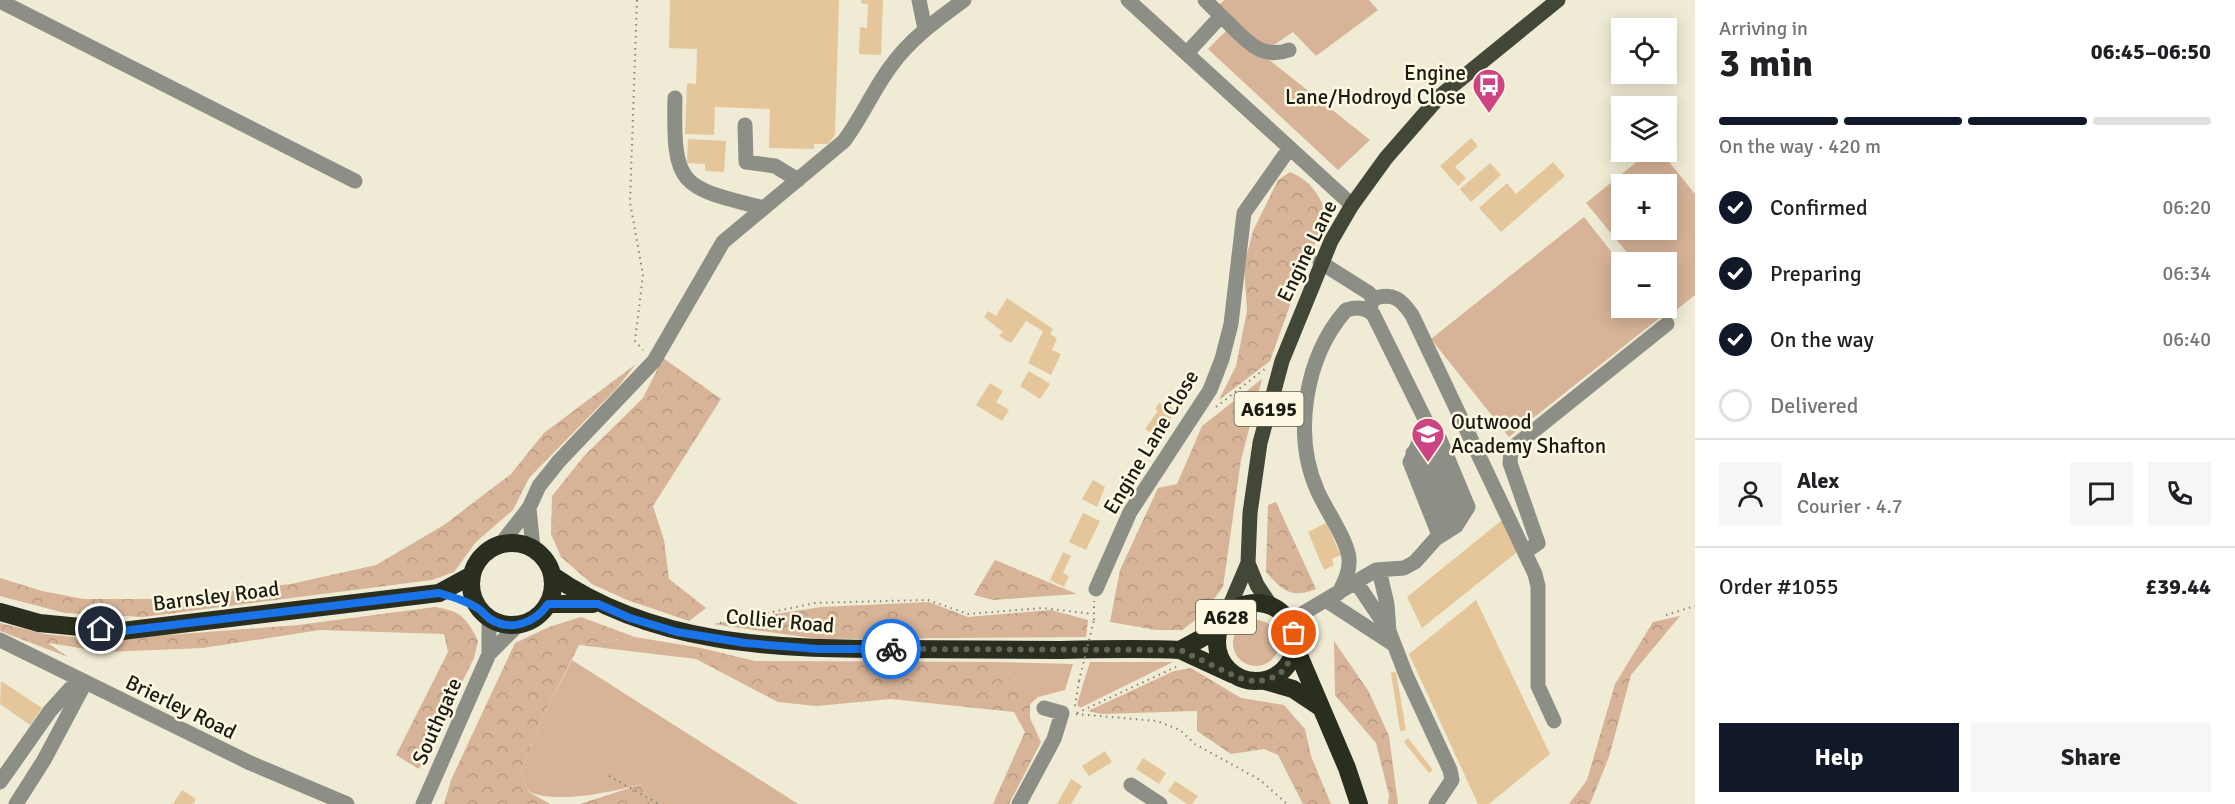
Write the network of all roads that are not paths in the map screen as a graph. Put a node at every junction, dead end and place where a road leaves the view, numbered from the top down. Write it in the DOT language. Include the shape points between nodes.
graph roads {
  1 [pos="919,0"];
  2 [pos="964,0"];
  3 [pos="1128,0"];
  4 [pos="1205,0"];
  5 [pos="1558,0"];
  6 [pos="0,1"];
  7 [pos="1221,16"];
  8 [pos="925,30"];
  9 [pos="1289,50"];
  10 [pos="1187,53"];
  11 [pos="675,98"];
  12 [pos="745,125"];
  13 [pos="1289,149"];
  14 [pos="798,180"];
  15 [pos="355,181"];
  16 [pos="1352,205"];
  17 [pos="764,208"];
  18 [pos="1320,262"];
  19 [pos="1371,305"];
  20 [pos="1667,324"];
  21 [pos="1420,440"];
  22 [pos="529,508"];
  23 [pos="1438,531"];
  24 [pos="500,545"];
  25 [pos="533,549"];
  26 [pos="1525,552"];
  27 [pos="1248,564"];
  28 [pos="472,575"];
  29 [pos="552,575"];
  30 [pos="1368,575"];
  31 [pos="1096,590"];
  32 [pos="439,593"];
  33 [pos="1336,595"];
  34 [pos="1368,601"];
  35 [pos="548,604"];
  36 [pos="598,604"];
  37 [pos="1271,606"];
  38 [pos="0,612"];
  39 [pos="484,614"];
  40 [pos="1223,621"];
  41 [pos="1290,621"];
  42 [pos="518,625"];
  43 [pos="1391,638"];
  44 [pos="0,640"];
  45 [pos="1295,646"];
  46 [pos="1180,650"];
  47 [pos="489,654"];
  48 [pos="1232,674"];
  49 [pos="1265,681"];
  50 [pos="81,682"];
  51 [pos="1320,707"];
  52 [pos="1044,708"];
  53 [pos="1554,721"];
  54 [pos="0,782"];
  55 [pos="1131,784"];
  56 [pos="16,804"];
  57 [pos="347,804"];
  58 [pos="423,804"];
  59 [pos="1019,804"];
  60 [pos="1160,804"];
  61 [pos="1359,804"];
  62 [pos="1436,804"];
  1 -- 8 [label="street"];
  2 -- 8 [label="street"];
  3 -- 10 [label="street"];
  4 -- 7 [label="street"];
  5 -- 16 [label="main road, Engine Lane / A6195" via="1440,96 1386,158"];
  6 -- 15 [label="street"];
  7 -- 9 [label="street" via="1261,52 1276,55"];
  7 -- 10 [label="street"];
  8 -- 14 [label="street" via="891,65 844,141"];
  10 -- 13 [label="street"];
  11 -- 17 [label="street" via="675,152 685,175 709,194"];
  12 -- 14 [label="street" via="746,162 775,166"];
  13 -- 16 [label="street"];
  13 -- 31 [label="street, Engine Lane Close" via="1244,213 1227,341 1210,390 1130,512"];
  14 -- 17 [label="street"];
  16 -- 18 [label="main road, Engine Lane / A6195"];
  17 -- 22 [label="street" via="723,243 654,361 559,461 539,486"];
  18 -- 19 [label="street" via="1369,293"];
  18 -- 27 [label="main road, Engine Lane / A6195" via="1282,361 1260,443 1250,513"];
  19 -- 21 [label="street" via="1422,411"];
  19 -- 26 [label="street" via="1393,296 1412,315"];
  19 -- 33 [label="street" via="1346,310 1341,315 1320,354 1304,417 1305,454 1349,556 1349,571"];
  20 -- 26 [label="street" via="1511,449 1510,463 1538,543"];
  21 -- 23 [label="street" via="1449,509 1447,520"];
  21 -- 23 [label="street" via="1440,440 1468,507 1456,526"];
  22 -- 24 [label="street"];
  22 -- 25 [label="street"];
  23 -- 30 [label="street" via="1409,565"];
  24 -- 25 [label="highway" via="511,543"];
  24 -- 28 [label="highway" via="482,556"];
  25 -- 29 [label="highway"];
  26 -- 53 [label="street" via="1538,586 1538,686"];
  27 -- 37 [label="main road, Engine Lane / A6195"];
  27 -- 40 [label="main road, Engine Lane / A6195"];
  28 -- 32 [label="highway, Barnsley Road"];
  28 -- 39 [label="highway" via="471,587"];
  29 -- 35 [label="highway"];
  29 -- 36 [label="highway, Collier Road"];
  30 -- 33 [label="street"];
  30 -- 34 [label="street"];
  30 -- 43 [label="street"];
  32 -- 38 [label="highway, Barnsley Road" via="122,631 39,623"];
  32 -- 39 [label="highway, Barnsley Road"];
  33 -- 34 [label="street"];
  33 -- 41 [label="street"];
  33 -- 43 [label="street"];
  34 -- 43 [label="street"];
  35 -- 36 [label="highway, Collier Road / A628"];
  35 -- 42 [label="highway" via="535,618"];
  36 -- 46 [label="highway, Collier Road / A628" via="677,632 818,649"];
  37 -- 40 [label="highway, A628" via="1242,606"];
  37 -- 41 [label="highway, A628"];
  39 -- 42 [label="highway" via="498,623"];
  39 -- 47 [label="street, Southgate"];
  40 -- 46 [label="highway, Collier Road / A628" via="1213,632"];
  40 -- 48 [label="highway, A628" via="1217,634 1219,656"];
  41 -- 45 [label="highway"];
  42 -- 47 [label="street, Southgate"];
  43 -- 62 [label="street" via="1450,770 1452,780"];
  44 -- 50 [label="street, Brierley Road"];
  45 -- 49 [label="highway" via="1286,668"];
  45 -- 51 [label="highway"];
  46 -- 48 [label="highway, Collier Road / A628"];
  47 -- 58 [label="street, Southgate"];
  48 -- 49 [label="highway, A628" via="1248,681"];
  49 -- 51 [label="highway, A628" via="1293,689"];
  50 -- 54 [label="street" via="50,711"];
  50 -- 56 [label="street" via="44,760"];
  50 -- 57 [label="street, Brierley Road" via="248,762"];
  51 -- 61 [label="highway"];
  52 -- 59 [label="street" via="1069,714"];
  55 -- 60 [label="street"];
}
